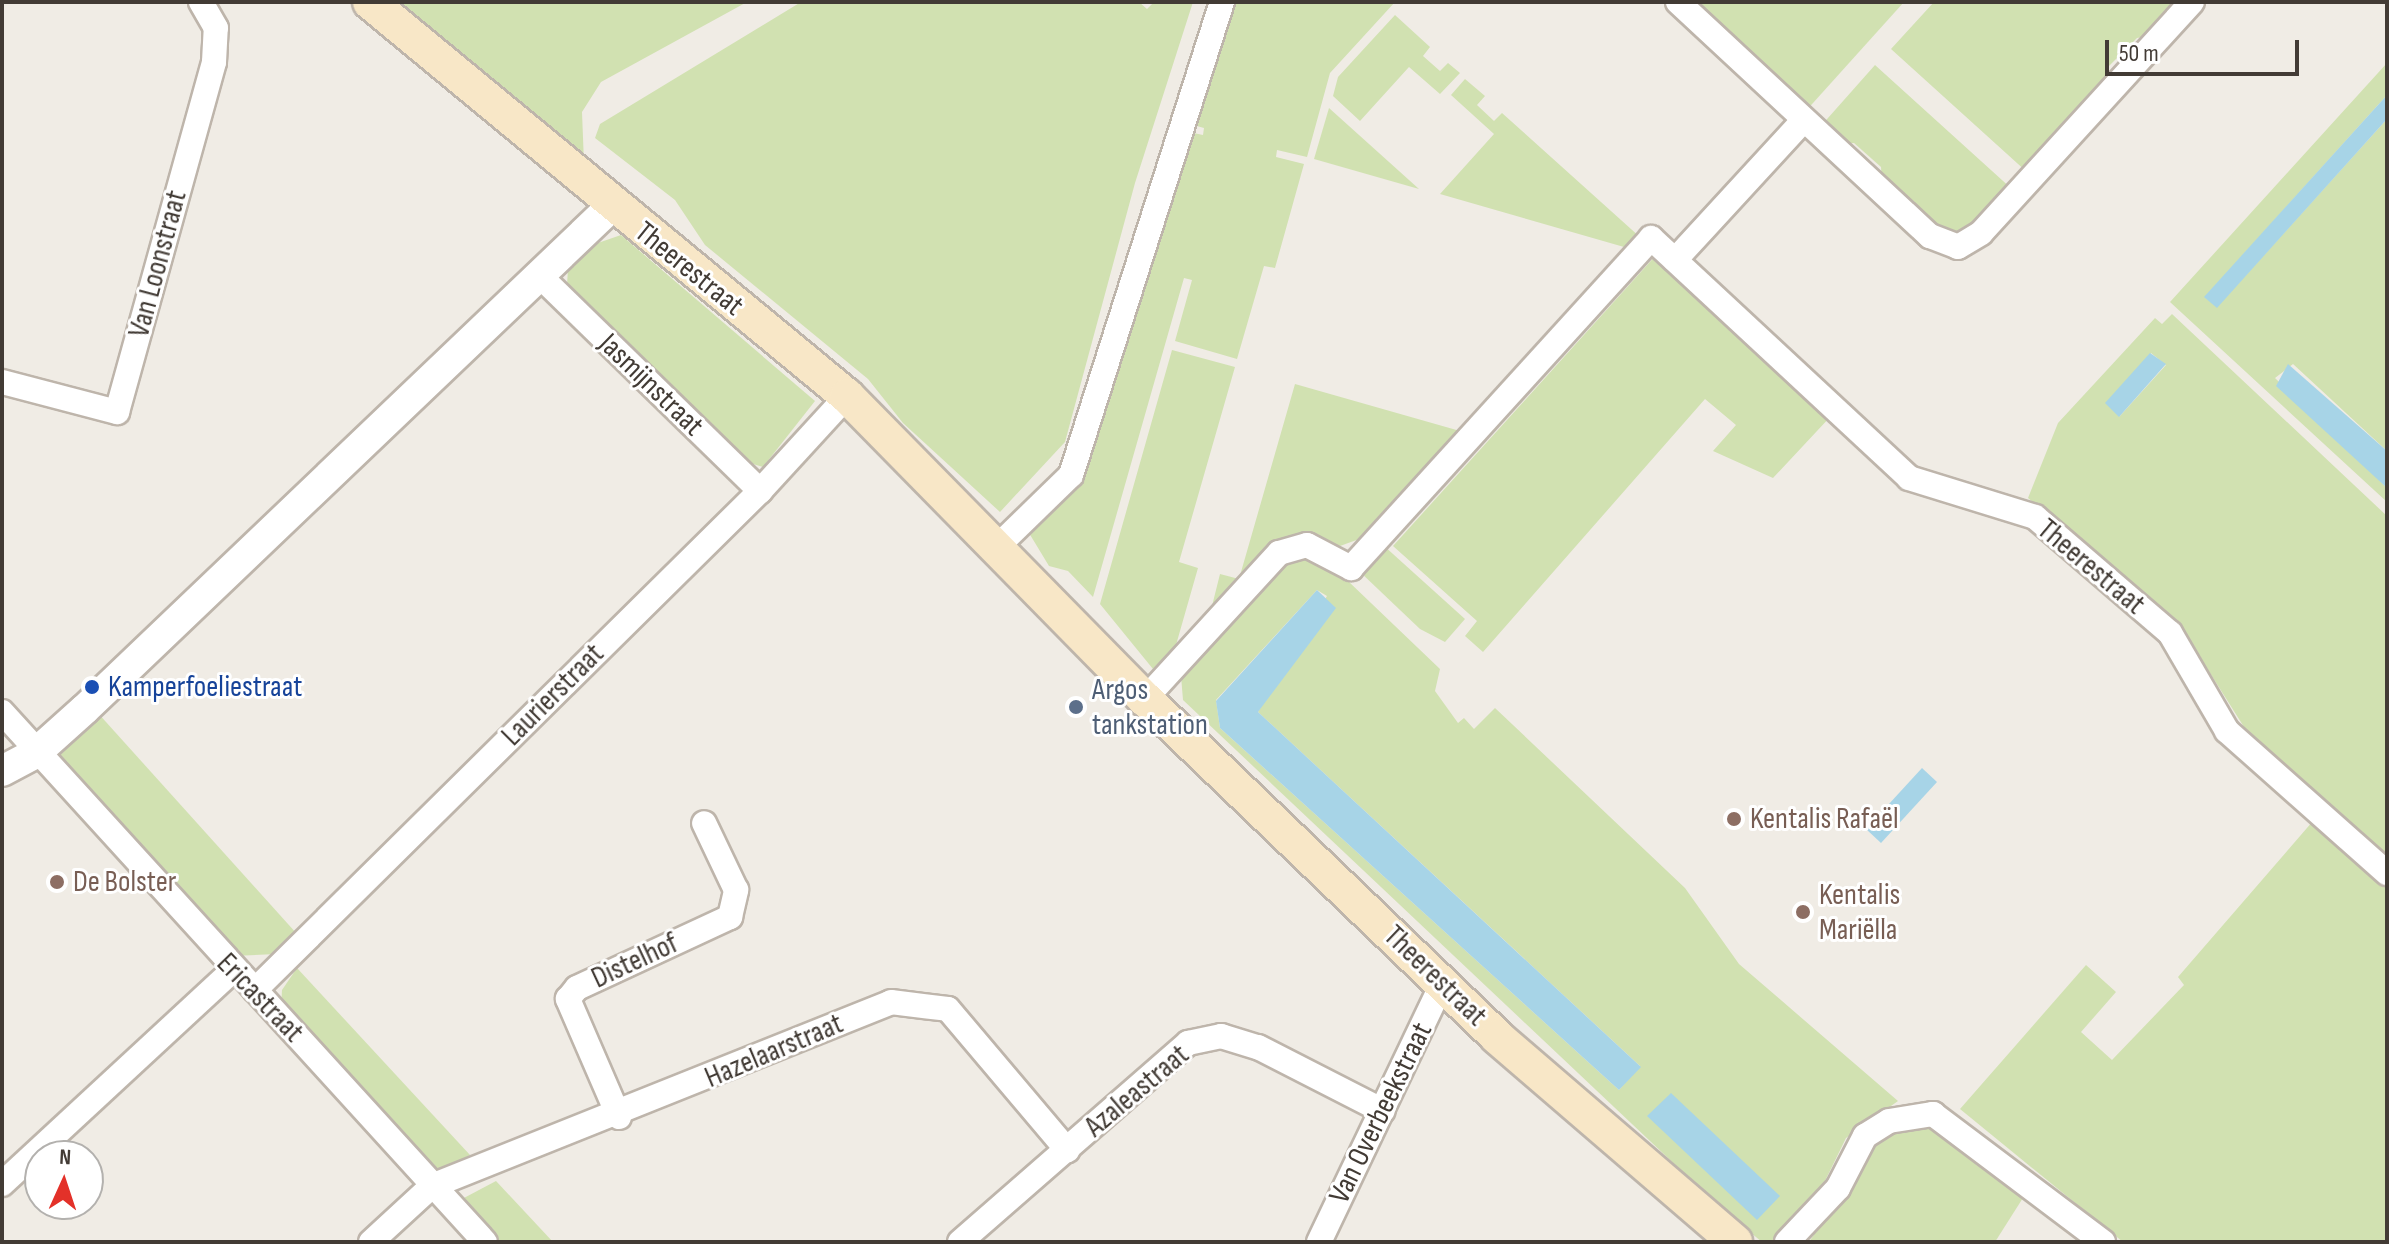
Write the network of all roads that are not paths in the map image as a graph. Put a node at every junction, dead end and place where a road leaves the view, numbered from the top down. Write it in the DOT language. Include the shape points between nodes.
graph roads {
  1 [pos="201,2"];
  2 [pos="370,2"];
  3 [pos="1222,2"];
  4 [pos="1678,2"];
  5 [pos="2192,2"];
  6 [pos="1803,121"];
  7 [pos="612,206"];
  8 [pos="1675,260"];
  9 [pos="542,278"];
  10 [pos="2,382"];
  11 [pos="847,396"];
  12 [pos="760,491"];
  13 [pos="999,545"];
  14 [pos="1145,699"];
  15 [pos="2,712"];
  16 [pos="37,752"];
  17 [pos="2,771"];
  18 [pos="704,823"];
  19 [pos="2387,873"];
  20 [pos="232,971"];
  21 [pos="1442,984"];
  22 [pos="255,990"];
  23 [pos="1383,1111"];
  24 [pos="619,1117"];
  25 [pos="1067,1150"];
  26 [pos="2,1184"];
  27 [pos="432,1186"];
  28 [pos="371,1242"];
  29 [pos="485,1242"];
  30 [pos="960,1242"];
  31 [pos="1319,1242"];
  32 [pos="1735,1242"];
  33 [pos="1787,1242"];
  34 [pos="2103,1242"];
  1 -- 10 [label="street, Van Loonstraat" via="216,28 214,62 117,412"];
  2 -- 7 [label="main road, Theerestraat"];
  3 -- 13 [label="street" via="1200,50 1071,475"];
  4 -- 6 [label="street"];
  5 -- 6 [label="street" via="1968,245 1947,246 1930,236"];
  6 -- 8 [label="street"];
  7 -- 9 [label="street"];
  7 -- 11 [label="main road, Theerestraat"];
  8 -- 14 [label="street, Theerestraat" via="1651,238 1351,568 1307,545 1279,553"];
  8 -- 19 [label="street, Theerestraat" via="1909,478 2035,517 2170,633 2227,731"];
  9 -- 12 [label="street, Jasmijnstraat"];
  9 -- 16 [label="street"];
  11 -- 12 [label="street, Laurierstraat"];
  11 -- 13 [label="main road, Theerestraat"];
  12 -- 22 [label="street, Laurierstraat"];
  13 -- 14 [label="main road, Theerestraat"];
  14 -- 21 [label="main road, Theerestraat"];
  15 -- 16 [label="street, Ericastraat"];
  16 -- 17 [label="street"];
  16 -- 20 [label="street, Ericastraat"];
  18 -- 24 [label="street, Distelhof" via="736,890 730,917 577,988 568,999"];
  20 -- 22 [label="street, Ericastraat"];
  20 -- 26 [label="street"];
  21 -- 23 [label="street, Van Overbeekstraat"];
  21 -- 32 [label="main road, Theerestraat"];
  22 -- 27 [label="street, Ericastraat"];
  23 -- 25 [label="street, Azaleastraat" via="1258,1047 1221,1036 1188,1043"];
  23 -- 31 [label="street, Van Overbeekstraat"];
  24 -- 25 [label="street, Hazelaarstraat" via="891,1002 948,1009"];
  24 -- 27 [label="street, Hazelaarstraat"];
  25 -- 30 [label="street, Azaleastraat"];
  27 -- 28 [label="street"];
  27 -- 29 [label="street, Ericastraat"];
  33 -- 34 [label="street" via="1838,1188 1865,1136 1889,1121 1933,1114"];
}
